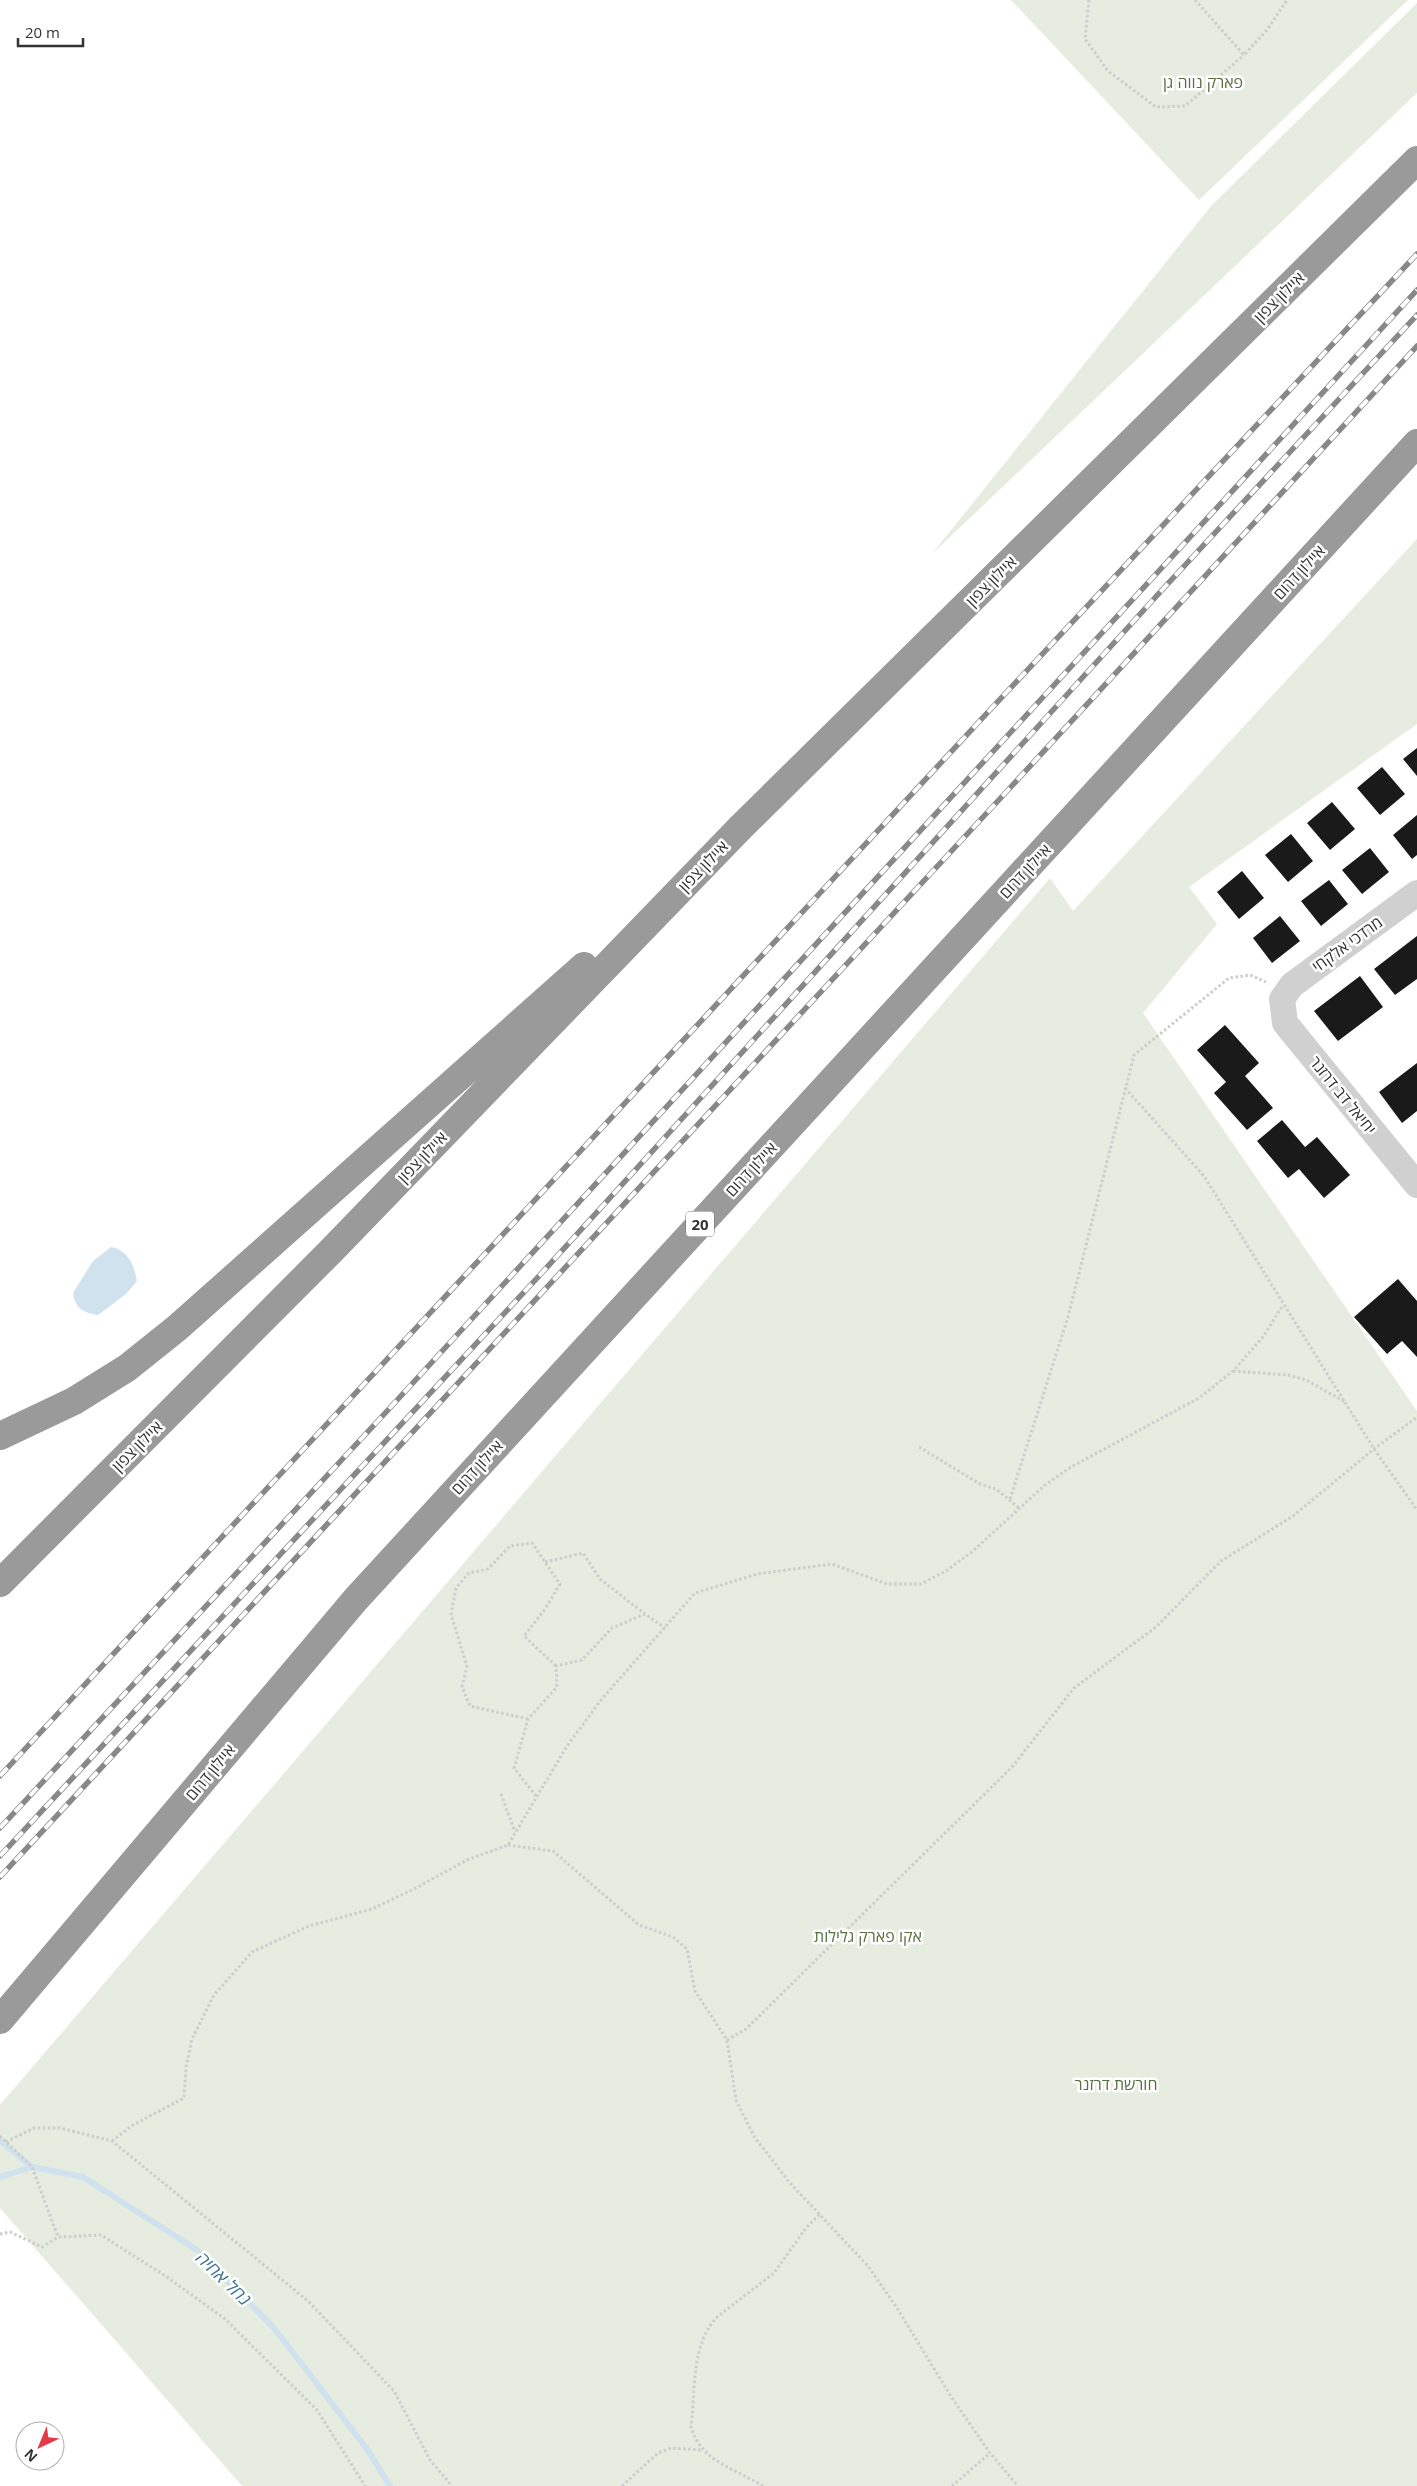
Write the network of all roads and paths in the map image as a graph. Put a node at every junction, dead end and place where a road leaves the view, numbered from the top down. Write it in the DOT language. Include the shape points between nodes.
graph roads {
  1 [pos="1089,0"];
  2 [pos="1195,0"];
  3 [pos="1287,0"];
  4 [pos="1244,55"];
  5 [pos="1417,160"];
  6 [pos="1417,443"];
  7 [pos="740,828"];
  8 [pos="1417,893"];
  9 [pos="1282,999"];
  10 [pos="1125,1088"];
  11 [pos="1412,1169"];
  12 [pos="1283,1305"];
  13 [pos="1233,1372"];
  14 [pos="1346,1403"];
  15 [pos="1417,1418"];
  16 [pos="0,1436"];
  17 [pos="919,1446"];
  18 [pos="1374,1449"];
  19 [pos="1010,1499"];
  20 [pos="1019,1508"];
  21 [pos="1417,1510"];
  22 [pos="545,1562"];
  23 [pos="0,1583"];
  24 [pos="645,1614"];
  25 [pos="665,1628"];
  26 [pos="556,1666"];
  27 [pos="528,1719"];
  28 [pos="501,1794"];
  29 [pos="536,1796"];
  30 [pos="515,1832"];
  31 [pos="508,1845"];
  32 [pos="0,2020"];
  33 [pos="727,2040"];
  34 [pos="0,2136"];
  35 [pos="112,2141"];
  36 [pos="6,2142"];
  37 [pos="820,2214"];
  38 [pos="0,2234"];
  39 [pos="58,2237"];
  40 [pos="702,2450"];
  41 [pos="990,2453"];
  42 [pos="365,2486"];
  43 [pos="452,2486"];
  44 [pos="622,2486"];
  45 [pos="763,2486"];
  46 [pos="952,2486"];
  47 [pos="1018,2486"];
  1 -- 4 [label="path" via="1085,39 1108,71 1156,107 1185,106"];
  2 -- 4 [label="path"];
  3 -- 4 [label="path" via="1267,30"];
  5 -- 7 [label="highway, איילון צפון"];
  6 -- 32 [label="highway, איילון דרום / 20" via="356,1599"];
  7 -- 16 [label="highway" via="177,1328 127,1368 74,1401"];
  7 -- 23 [label="highway, איילון צפון" via="331,1251"];
  8 -- 9 [label="street, מרדכי אלקחי" via="1292,985"];
  9 -- 10 [label="path" via="1268,983 1250,975 1230,978 1134,1055"];
  9 -- 11 [label="street, יחיאל דב דרזנר" via="1285,1024 1348,1100"];
  10 -- 12 [label="path" via="1204,1176"];
  10 -- 19 [label="path" via="1068,1317"];
  12 -- 13 [label="path" via="1263,1337"];
  12 -- 14 [label="path"];
  13 -- 14 [label="path" via="1288,1375 1306,1380"];
  13 -- 20 [label="path" via="1199,1398 1071,1466"];
  14 -- 18 [label="path"];
  15 -- 18 [label="path"];
  17 -- 19 [label="path"];
  18 -- 21 [label="path"];
  18 -- 33 [label="path" via="1293,1516 1221,1561 1156,1627 1074,1688 1012,1767 746,2029"];
  19 -- 20 [label="path"];
  20 -- 25 [label="path" via="974,1551 946,1572 921,1584 887,1584 832,1564 757,1574 695,1593"];
  22 -- 24 [label="path" via="583,1553 600,1579"];
  22 -- 26 [label="path" via="560,1584 524,1636"];
  22 -- 27 [label="path" via="532,1543 510,1546 488,1569 469,1573 456,1588 451,1614 467,1667 462,1687 470,1706"];
  24 -- 25 [label="path"];
  24 -- 26 [label="path" via="612,1628 582,1660"];
  25 -- 29 [label="path" via="601,1700"];
  26 -- 27 [label="path" via="557,1688"];
  27 -- 29 [label="path" via="514,1768"];
  28 -- 30 [label="path"];
  29 -- 30 [label="path"];
  30 -- 31 [label="path"];
  31 -- 33 [label="path" via="553,1851 639,1925 673,1937 687,1949 695,1991"];
  31 -- 35 [label="path" via="467,1860 372,1910 309,1926 252,1952 214,1995 192,2039 184,2098 133,2125"];
  33 -- 37 [label="path" via="736,2100 743,2116 755,2138 784,2176"];
  34 -- 36 [label="path"];
  35 -- 36 [label="path" via="60,2128 34,2128"];
  35 -- 43 [label="path" via="308,2301 394,2391 430,2460"];
  36 -- 39 [label="path" via="32,2167"];
  37 -- 40 [label="path" via="774,2272 726,2309 706,2331 698,2350 691,2427"];
  37 -- 41 [label="path" via="876,2278"];
  38 -- 39 [label="path" via="10,2232 42,2247"];
  39 -- 42 [label="path" via="101,2235 225,2319 318,2410"];
  40 -- 44 [label="path" via="671,2448 658,2454"];
  40 -- 45 [label="path"];
  41 -- 46 [label="path"];
  41 -- 47 [label="path"];
}
